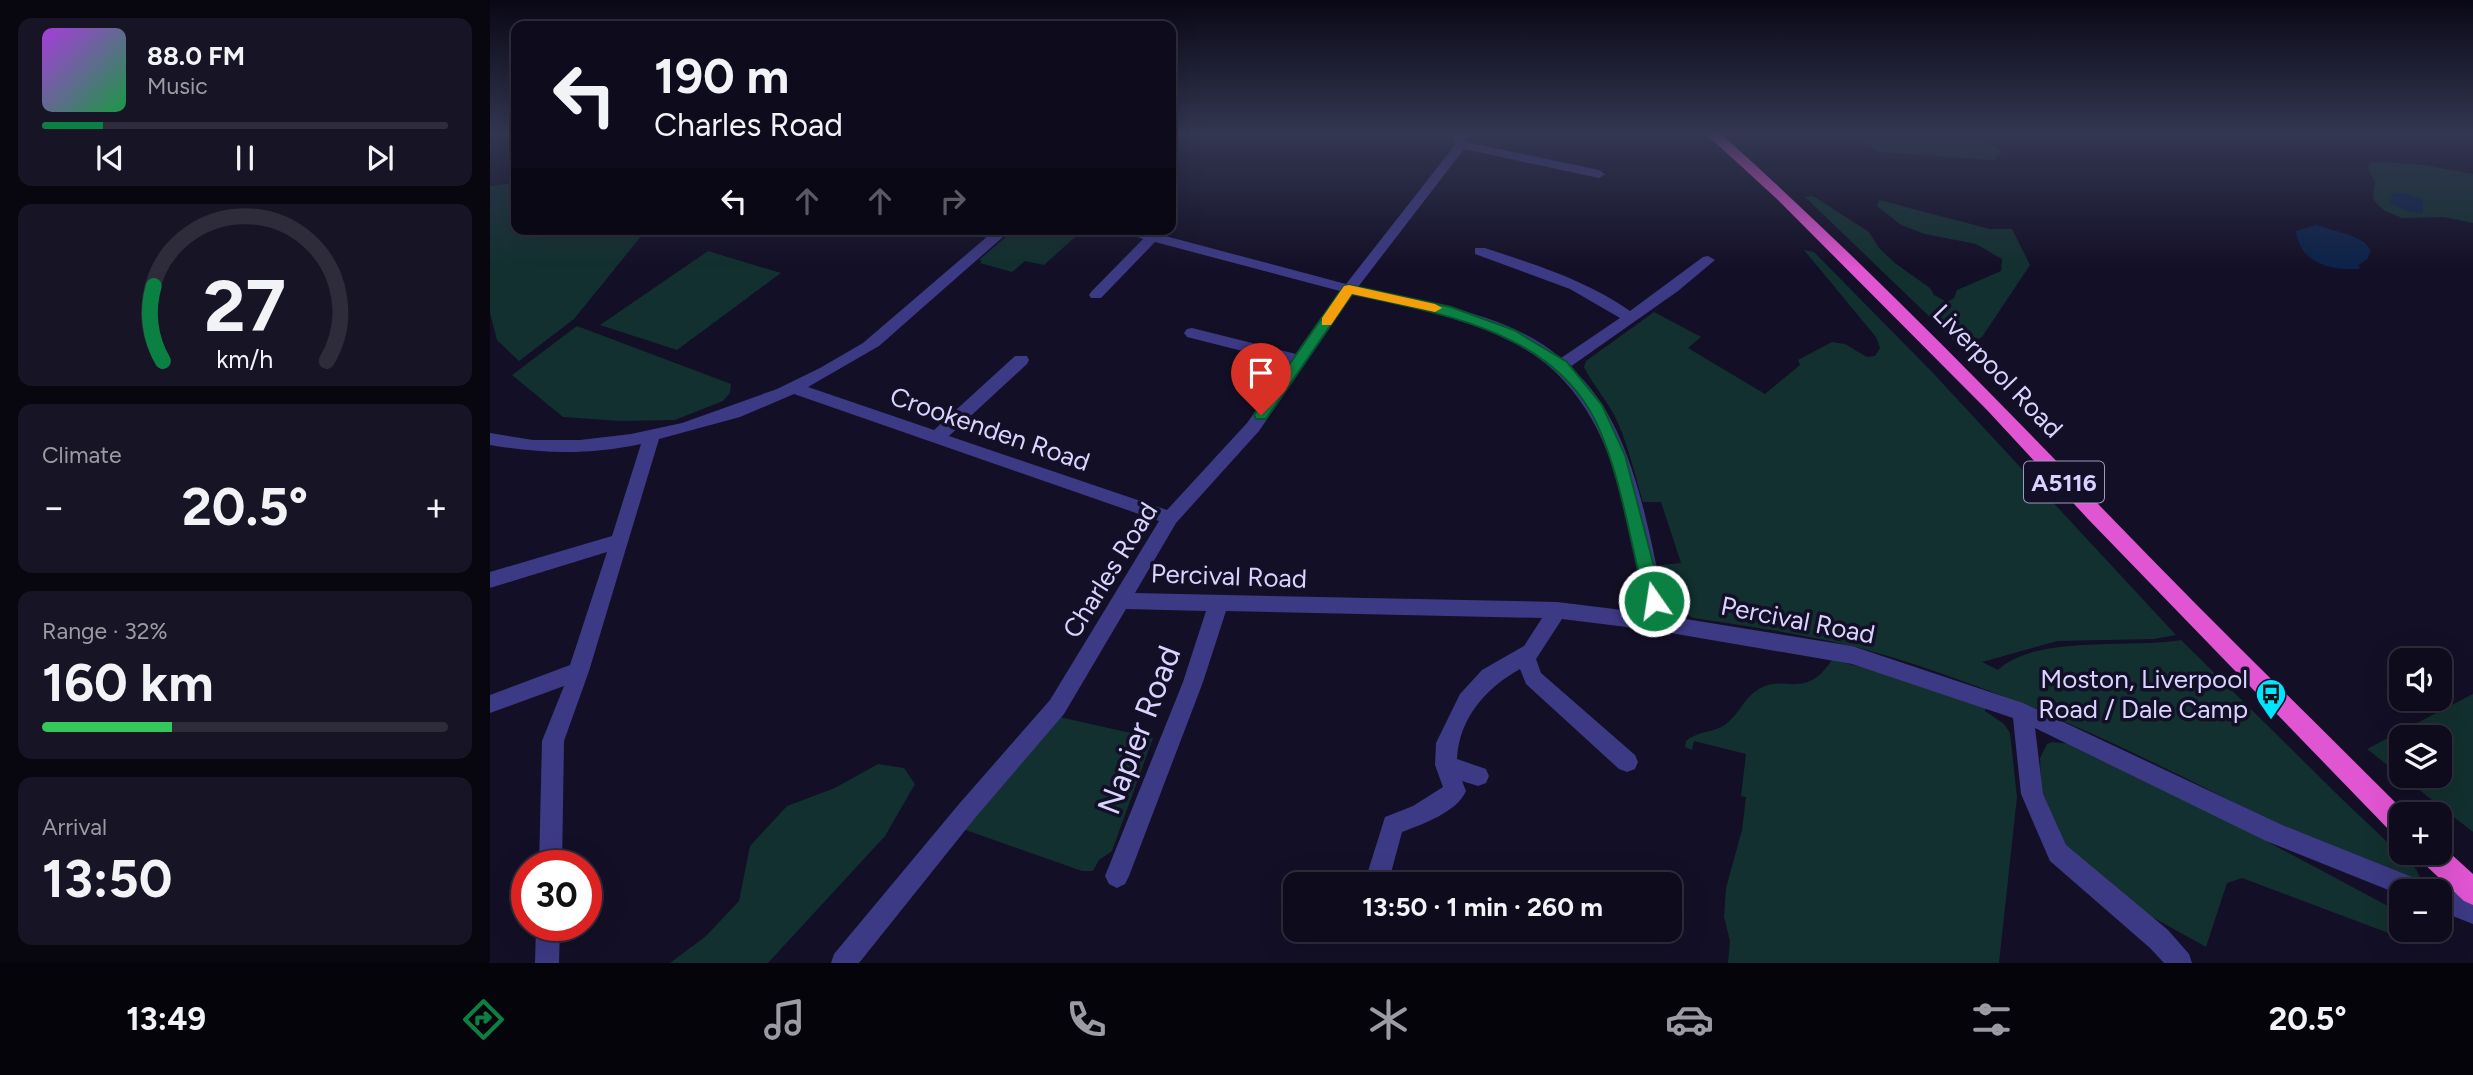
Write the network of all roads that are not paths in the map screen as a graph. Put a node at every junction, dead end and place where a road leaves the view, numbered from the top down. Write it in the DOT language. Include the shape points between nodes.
graph roads {
  1 [pos="1430,178"];
  2 [pos="1759,178"];
  3 [pos="998,235"];
  4 [pos="1144,235"];
  5 [pos="1152,237"];
  6 [pos="1480,251"];
  7 [pos="1708,260"];
  8 [pos="1349,289"];
  9 [pos="1096,295"];
  10 [pos="1629,318"];
  11 [pos="1192,333"];
  12 [pos="1021,360"];
  13 [pos="1300,360"];
  14 [pos="1562,365"];
  15 [pos="793,388"];
  16 [pos="652,436"];
  17 [pos="490,439"];
  18 [pos="935,439"];
  19 [pos="1170,518"];
  20 [pos="619,541"];
  21 [pos="490,580"];
  22 [pos="1121,601"];
  23 [pos="1218,604"];
  24 [pos="1557,611"];
  25 [pos="1659,623"];
  26 [pos="1525,655"];
  27 [pos="579,671"];
  28 [pos="490,704"];
  29 [pos="2023,712"];
  30 [pos="1627,762"];
  31 [pos="1446,765"];
  32 [pos="1478,776"];
  33 [pos="2389,813"];
  34 [pos="551,850"];
  35 [pos="2444,865"];
  36 [pos="1379,872"];
  37 [pos="1117,876"];
  38 [pos="2389,879"];
  39 [pos="2473,892"];
  40 [pos="2452,904"];
  41 [pos="2473,912"];
  42 [pos="548,941"];
  43 [pos="547,963"];
  44 [pos="843,963"];
  45 [pos="2180,963"];
  1 -- 8 [label="street, Charles Road"];
  2 -- 33 [label="highway, Liverpool Road / A5116" via="1993,406"];
  3 -- 15 [label="street" via="864,349"];
  4 -- 5 [label="street"];
  5 -- 8 [label="street"];
  5 -- 9 [label="street"];
  6 -- 10 [label="street" via="1566,280 1600,296"];
  7 -- 10 [label="street" via="1672,291"];
  8 -- 13 [label="street, Charles Road"];
  8 -- 14 [label="street" via="1446,310 1509,333"];
  10 -- 14 [label="street"];
  11 -- 13 [label="street"];
  12 -- 18 [label="street"];
  13 -- 19 [label="street, Charles Road" via="1253,427"];
  14 -- 25 [label="street" via="1597,408 1617,455"];
  15 -- 16 [label="street" via="704,423"];
  15 -- 18 [label="street, Crookenden Road"];
  16 -- 17 [label="street" via="558,449"];
  16 -- 20 [label="street"];
  18 -- 19 [label="street, Crookenden Road"];
  19 -- 22 [label="street, Charles Road"];
  20 -- 21 [label="street"];
  20 -- 27 [label="street"];
  22 -- 23 [label="street, Percival Road"];
  22 -- 44 [label="street, Charles Road" via="1057,707"];
  23 -- 24 [label="street, Percival Road"];
  23 -- 37 [label="street, Napier Road" via="1193,682"];
  24 -- 25 [label="street, Percival Road"];
  24 -- 26 [label="street"];
  25 -- 29 [label="street, Percival Road" via="1852,655"];
  26 -- 30 [label="street" via="1533,678"];
  26 -- 31 [label="street" via="1489,676 1467,699 1447,743"];
  27 -- 28 [label="street"];
  27 -- 34 [label="street" via="554,741"];
  29 -- 38 [label="street, Percival Road" via="2273,833"];
  29 -- 45 [label="street" via="2032,794 2058,853 2159,939"];
  31 -- 32 [label="street"];
  31 -- 36 [label="street" via="1455,791 1421,814 1393,825"];
  35 -- 39 [label="highway"];
  40 -- 41 [label="street"];
  42 -- 43 [label="street"];
}
